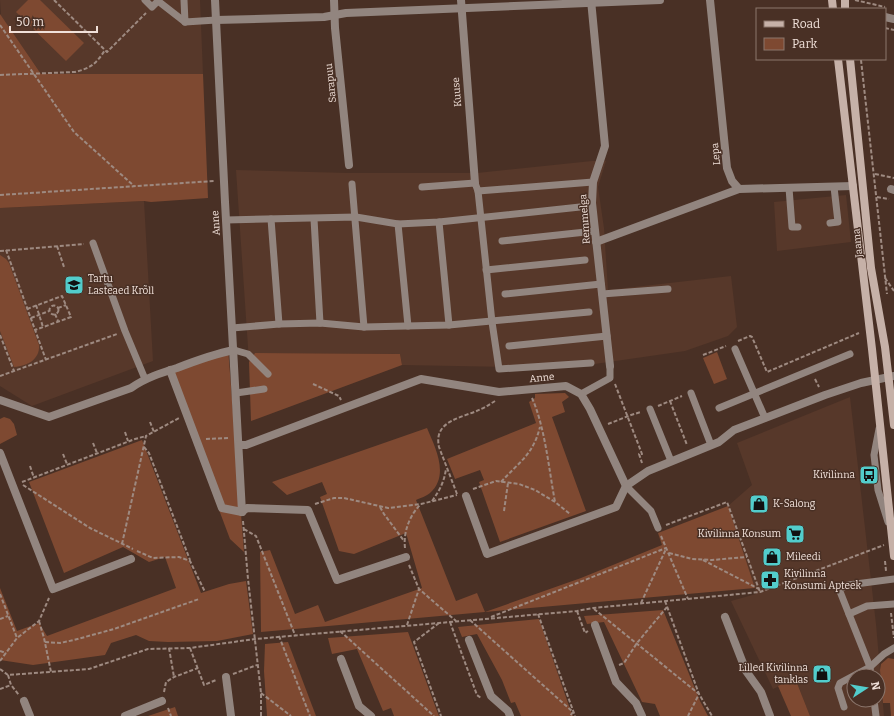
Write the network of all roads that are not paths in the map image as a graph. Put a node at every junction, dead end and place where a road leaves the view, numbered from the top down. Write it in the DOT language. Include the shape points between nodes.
graph roads {
  1 [pos="144,0"];
  2 [pos="184,0"];
  3 [pos="215,0"];
  4 [pos="334,0"];
  5 [pos="660,0"];
  6 [pos="710,0"];
  7 [pos="592,1"];
  8 [pos="461,4"];
  9 [pos="335,15"];
  10 [pos="216,20"];
  11 [pos="185,22"];
  12 [pos="838,60"];
  13 [pos="850,60"];
  14 [pos="349,164"];
  15 [pos="593,182"];
  16 [pos="475,183"];
  17 [pos="352,184"];
  18 [pos="853,186"];
  19 [pos="422,187"];
  20 [pos="834,187"];
  21 [pos="789,188"];
  22 [pos="739,189"];
  23 [pos="478,191"];
  24 [pos="580,207"];
  25 [pos="481,216"];
  26 [pos="356,217"];
  27 [pos="314,218"];
  28 [pos="226,220"];
  29 [pos="271,220"];
  30 [pos="439,222"];
  31 [pos="830,223"];
  32 [pos="398,224"];
  33 [pos="798,227"];
  34 [pos="595,231"];
  35 [pos="502,241"];
  36 [pos="596,242"];
  37 [pos="93,243"];
  38 [pos="585,260"];
  39 [pos="486,270"];
  40 [pos="601,284"];
  41 [pos="668,288"];
  42 [pos="505,294"];
  43 [pos="602,294"];
  44 [pos="589,312"];
  45 [pos="492,322"];
  46 [pos="320,323"];
  47 [pos="279,324"];
  48 [pos="449,325"];
  49 [pos="408,326"];
  50 [pos="364,327"];
  51 [pos="232,328"];
  52 [pos="606,336"];
  53 [pos="509,346"];
  54 [pos="735,349"];
  55 [pos="234,350"];
  56 [pos="850,354"];
  57 [pos="591,363"];
  58 [pos="610,369"];
  59 [pos="170,370"];
  60 [pos="268,374"];
  61 [pos="891,376"];
  62 [pos="145,379"];
  63 [pos="875,379"];
  64 [pos="264,389"];
  65 [pos="236,393"];
  66 [pos="691,393"];
  67 [pos="581,394"];
  68 [pos="754,394"];
  69 [pos="0,400"];
  70 [pos="719,408"];
  71 [pos="650,409"];
  72 [pos="765,418"];
  73 [pos="894,424"];
  74 [pos="239,445"];
  75 [pos="711,445"];
  76 [pos="0,453"];
  77 [pos="671,461"];
  78 [pos="626,486"];
  79 [pos="466,493"];
  80 [pos="242,512"];
  81 [pos="658,528"];
  82 [pos="894,556"];
  83 [pos="406,557"];
  84 [pos="131,559"];
  85 [pos="894,579"];
  86 [pos="894,604"];
  87 [pos="849,614"];
  88 [pos="725,617"];
  89 [pos="595,625"];
  90 [pos="469,640"];
  91 [pos="894,648"];
  92 [pos="341,659"];
  93 [pos="870,667"];
  94 [pos="226,677"];
  95 [pos="24,701"];
  96 [pos="162,701"];
  97 [pos="844,707"];
  98 [pos="30,716"];
  99 [pos="125,716"];
  100 [pos="231,716"];
  101 [pos="371,716"];
  102 [pos="510,716"];
  103 [pos="642,716"];
  104 [pos="770,716"];
  1 -- 11 [label="lane" via="152,7 158,0"];
  2 -- 11 [label="lane"];
  3 -- 10 [label="street, Anne"];
  4 -- 9 [label="street, Sarapuu"];
  5 -- 7 [label="street"];
  6 -- 22 [label="street, Lepa" via="727,168 732,181"];
  7 -- 8 [label="street"];
  7 -- 15 [label="street, Remmelga" via="605,146"];
  8 -- 9 [label="street"];
  8 -- 16 [label="street, Kuuse"];
  9 -- 10 [label="street"];
  9 -- 14 [label="street, Sarapuu"];
  10 -- 11 [label="lane"];
  10 -- 28 [label="street, Anne"];
  12 -- 18 [label="main road, Jaama"];
  13 -- 61 [label="main road, Jaama" via="871,268"];
  15 -- 23 [label="lane"];
  15 -- 34 [label="street, Remmelga"];
  16 -- 19 [label="lane"];
  16 -- 23 [label="lane"];
  17 -- 26 [label="lane"];
  18 -- 20 [label="street"];
  18 -- 63 [label="main road, Jaama"];
  20 -- 21 [label="street"];
  20 -- 31 [label="lane" via="838,222"];
  21 -- 22 [label="street"];
  21 -- 33 [label="lane" via="792,227"];
  22 -- 36 [label="street"];
  23 -- 25 [label="lane"];
  24 -- 25 [label="lane"];
  25 -- 30 [label="lane"];
  25 -- 39 [label="lane"];
  26 -- 27 [label="lane"];
  26 -- 32 [label="lane"];
  26 -- 50 [label="lane"];
  27 -- 29 [label="lane"];
  27 -- 46 [label="lane"];
  28 -- 29 [label="lane"];
  28 -- 51 [label="street, Anne"];
  29 -- 47 [label="lane"];
  30 -- 32 [label="lane"];
  30 -- 48 [label="lane"];
  32 -- 49 [label="lane"];
  34 -- 35 [label="lane"];
  34 -- 36 [label="street, Remmelga"];
  36 -- 40 [label="street, Remmelga"];
  37 -- 62 [label="lane"];
  38 -- 39 [label="lane"];
  39 -- 45 [label="lane"];
  40 -- 42 [label="lane"];
  40 -- 43 [label="street, Remmelga"];
  41 -- 43 [label="lane"];
  43 -- 52 [label="street, Remmelga"];
  44 -- 45 [label="lane"];
  45 -- 48 [label="lane"];
  45 -- 57 [label="lane" via="499,369"];
  46 -- 47 [label="lane"];
  46 -- 50 [label="lane"];
  47 -- 51 [label="lane"];
  48 -- 49 [label="lane"];
  49 -- 50 [label="lane"];
  51 -- 55 [label="street, Anne"];
  52 -- 53 [label="lane"];
  52 -- 58 [label="street, Remmelga"];
  54 -- 68 [label="lane"];
  55 -- 59 [label="street"];
  55 -- 60 [label="lane" via="248,354"];
  55 -- 65 [label="street, Anne"];
  56 -- 68 [label="lane"];
  58 -- 67 [label="lane" via="610,378"];
  59 -- 62 [label="street"];
  59 -- 80 [label="street" via="222,508"];
  61 -- 63 [label="street"];
  61 -- 73 [label="main road, Jaama"];
  62 -- 69 [label="street" via="130,388 49,417"];
  63 -- 72 [label="street"];
  63 -- 82 [label="main road, Jaama"];
  64 -- 65 [label="lane"];
  65 -- 74 [label="street, Anne"];
  66 -- 75 [label="lane"];
  67 -- 74 [label="street, Anne" via="566,386 498,392 421,379 246,445"];
  67 -- 78 [label="street"];
  68 -- 70 [label="lane"];
  68 -- 72 [label="lane"];
  71 -- 77 [label="lane"];
  72 -- 75 [label="street" via="734,430"];
  74 -- 80 [label="street, Anne"];
  75 -- 77 [label="street"];
  76 -- 84 [label="street" via="53,589"];
  77 -- 78 [label="street" via="646,472"];
  78 -- 79 [label="street" via="616,507 486,554"];
  78 -- 81 [label="lane" via="651,511"];
  80 -- 83 [label="street" via="247,508 308,510 337,580"];
  85 -- 87 [label="lane" via="848,585 839,589"];
  86 -- 87 [label="lane" via="867,606"];
  87 -- 93 [label="lane"];
  88 -- 104 [label="street" via="746,671 761,692"];
  89 -- 103 [label="street" via="616,682 636,703"];
  90 -- 102 [label="street" via="492,696"];
  91 -- 93 [label="lane"];
  92 -- 101 [label="street" via="359,706"];
  93 -- 97 [label="lane" via="840,683 838,688"];
  94 -- 100 [label="street"];
  95 -- 98 [label="street"];
  96 -- 99 [label="street"];
}
